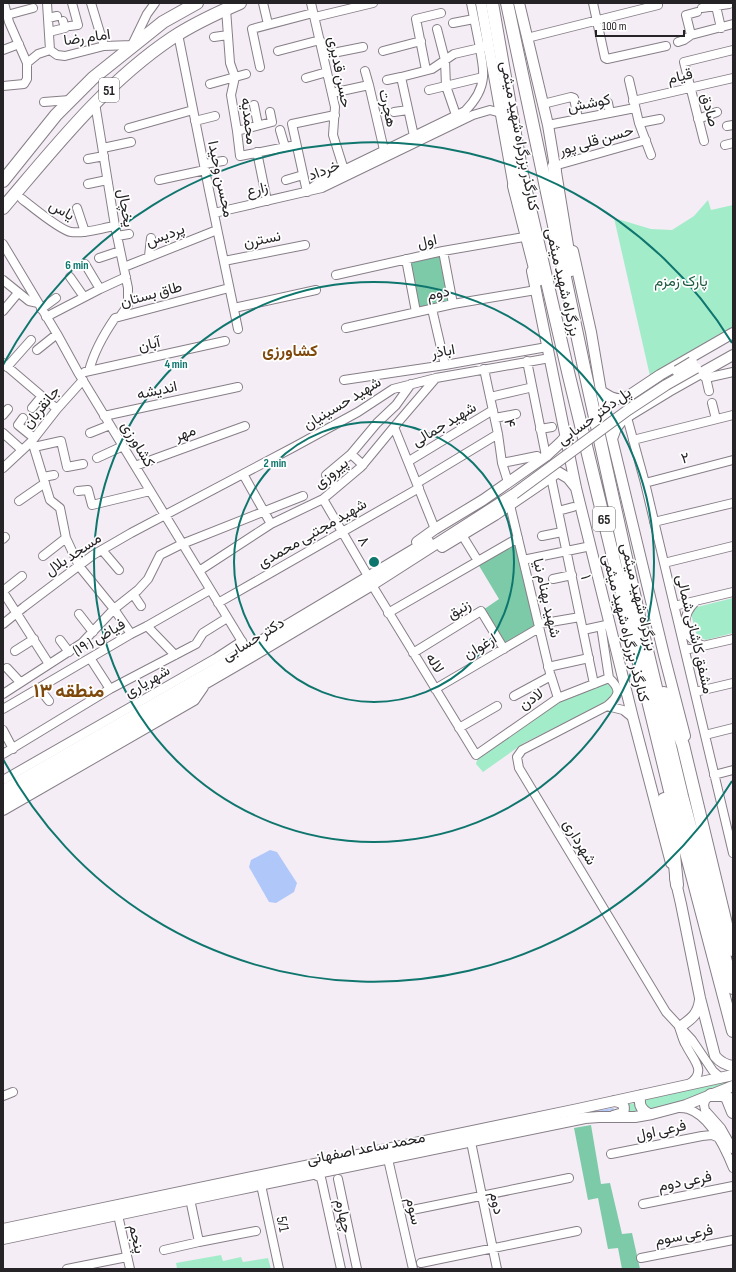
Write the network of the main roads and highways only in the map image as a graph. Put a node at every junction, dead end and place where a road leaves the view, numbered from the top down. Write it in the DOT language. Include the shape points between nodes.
graph roads {
  1 [pos="197,3"];
  2 [pos="240,3"];
  3 [pos="481,3"];
  4 [pos="492,3"];
  5 [pos="507,3"];
  6 [pos="518,3"];
  7 [pos="554,166"];
  8 [pos="4,177"];
  9 [pos="514,186"];
  10 [pos="3,208"];
  11 [pos="733,333"];
  12 [pos="733,339"];
  13 [pos="733,347"];
  14 [pos="733,354"];
  15 [pos="699,371"];
  16 [pos="585,372"];
  17 [pos="569,376"];
  18 [pos="601,391"];
  19 [pos="624,399"];
  20 [pos="629,418"];
  21 [pos="566,436"];
  22 [pos="612,439"];
  23 [pos="544,455"];
  24 [pos="554,475"];
  25 [pos="511,488"];
  26 [pos="576,488"];
  27 [pos="370,581"];
  28 [pos="635,622"];
  29 [pos="247,649"];
  30 [pos="203,686"];
  31 [pos="3,790"];
  32 [pos="3,800"];
  33 [pos="3,810"];
  34 [pos="677,885"];
  35 [pos="733,941"];
  36 [pos="733,950"];
  37 [pos="733,988"];
  38 [pos="700,998"];
  39 [pos="680,1027"];
  40 [pos="733,1031"];
  41 [pos="733,1072"];
  42 [pos="733,1086"];
  43 [pos="641,1095"];
  44 [pos="710,1096"];
  45 [pos="614,1101"];
  46 [pos="733,1112"];
  47 [pos="649,1114"];
  48 [pos="613,1116"];
  49 [pos="60,1222"];
  50 [pos="38,1226"];
  51 [pos="3,1229"];
  52 [pos="3,1239"];
  1 -- 8 [label="highway, 51" via="162,22 92,78 56,115"];
  2 -- 10 [label="highway, 51" via="178,34 130,70 95,102"];
  3 -- 9 [label="main road, کنارگذر بزرگراه شهید میثمی" via="484,47 501,113"];
  4 -- 17 [label="highway, بزرگراه شهید میثمی / 65" via="522,174"];
  5 -- 16 [label="highway, بزرگراه شهید میثمی / 65"];
  6 -- 7 [label="main road, کنارگذر بزرگراه شهید میثمی" via="548,125"];
  7 -- 16 [label="highway" via="582,334"];
  7 -- 18 [label="main road, کنارگذر بزرگراه شهید میثمی" via="591,332"];
  9 -- 17 [label="highway" via="545,305"];
  9 -- 21 [label="main road, کنارگذر بزرگراه شهید میثمی"];
  11 -- 19 [label="main road"];
  12 -- 15 [label="main road"];
  13 -- 15 [label="main road"];
  14 -- 15 [label="main road"];
  15 -- 20 [label="main road"];
  15 -- 25 [label="main road, پل دکتر حسابی, bridge" via="662,380 625,404"];
  16 -- 28 [label="highway, بزرگراه شهید میثمی / 65"];
  17 -- 28 [label="highway, بزرگراه شهید میثمی / 65"];
  18 -- 19 [label="main road" via="610,397"];
  18 -- 22 [label="main road, کنارگذر بزرگراه شهید میثمی"];
  19 -- 20 [label="main road" via="624,410"];
  20 -- 22 [label="main road" via="623,419"];
  21 -- 23 [label="main road"];
  21 -- 26 [label="main road, کنارگذر بزرگراه شهید میثمی"];
  22 -- 35 [label="main road, کنارگذر بزرگراه شهید میثمی" via="708,825"];
  23 -- 24 [label="main road" via="559,460 560,468"];
  23 -- 25 [label="main road"];
  24 -- 26 [label="main road" via="568,478"];
  24 -- 27 [label="main road" via="462,535"];
  25 -- 27 [label="main road, دکتر حسابی"];
  25 -- 27 [label="main road" via="435,528"];
  26 -- 34 [label="main road, کنارگذر بزرگراه شهید میثمی" via="591,546 605,625 633,718"];
  27 -- 29 [label="main road, دکتر حسابی"];
  28 -- 34 [label="highway" via="632,647 672,834"];
  28 -- 36 [label="highway" via="683,745"];
  28 -- 37 [label="highway, بزرگراه شهید میثمی / 65"];
  28 -- 40 [label="highway, بزرگراه شهید میثمی / 65" via="672,799"];
  29 -- 30 [label="main road, دکتر حسابی"];
  29 -- 31 [label="main road, دکتر حسابی"];
  30 -- 32 [label="main road, دکتر حسابی"];
  30 -- 33 [label="main road" via="194,700"];
  34 -- 38 [label="main road, کنارگذر بزرگراه شهید میثمی"];
  38 -- 39 [label="main road" via="699,1008 693,1018"];
  38 -- 41 [label="main road, کنارگذر بزرگراه شهید میثمی" via="715,1056"];
  41 -- 43 [label="main road, محمد ساعد اصفهانی" via="721,1078"];
  42 -- 44 [label="main road, محمد ساعد اصفهانی"];
  43 -- 45 [label="main road, محمد ساعد اصفهانی"];
  43 -- 47 [label="main road" via="640,1107"];
  44 -- 46 [label="highway" via="727,1097"];
  44 -- 47 [label="main road, محمد ساعد اصفهانی"];
  45 -- 48 [label="main road" via="621,1102 625,1108 623,1113"];
  45 -- 49 [label="main road, محمد ساعد اصفهانی"];
  47 -- 48 [label="main road, محمد ساعد اصفهانی" via="635,1117"];
  48 -- 49 [label="main road, محمد ساعد اصفهانی" via="585,1118 118,1215"];
  49 -- 50 [label="main road, محمد ساعد اصفهانی"];
  50 -- 51 [label="main road, محمد ساعد اصفهانی"];
  50 -- 52 [label="main road, محمد ساعد اصفهانی"];
}
